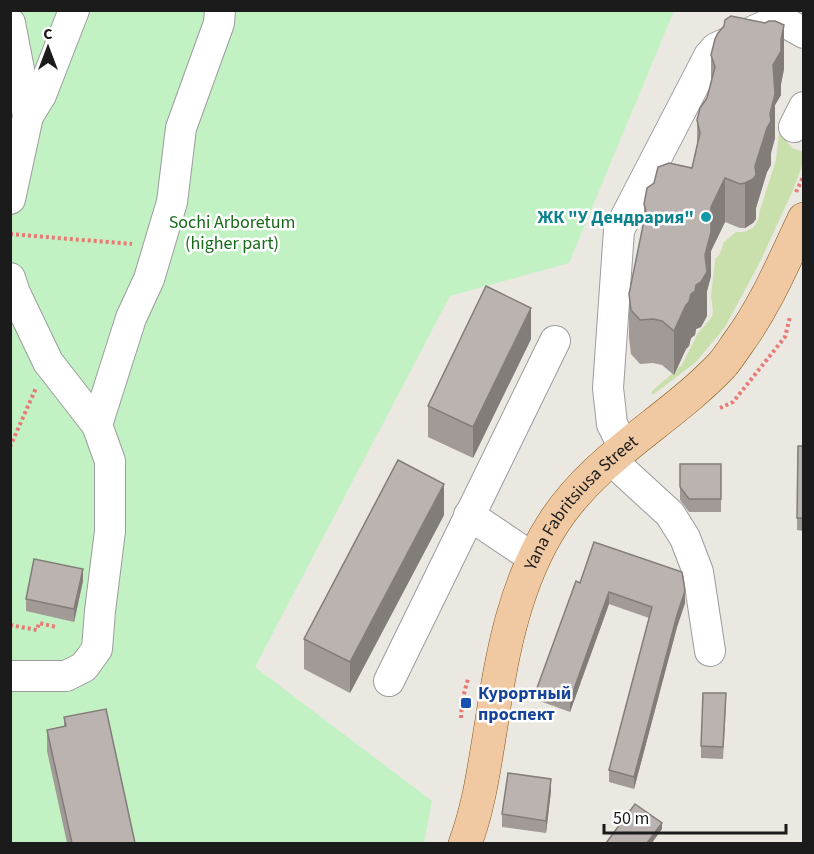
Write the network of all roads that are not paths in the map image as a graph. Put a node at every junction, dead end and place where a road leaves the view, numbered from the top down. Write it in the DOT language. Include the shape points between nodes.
graph roads {
  1 [pos="74,10"];
  2 [pos="220,10"];
  3 [pos="10,23"];
  4 [pos="804,33"];
  5 [pos="28,116"];
  6 [pos="10,199"];
  7 [pos="804,219"];
  8 [pos="10,278"];
  9 [pos="555,341"];
  10 [pos="97,425"];
  11 [pos="617,453"];
  12 [pos="470,515"];
  13 [pos="533,558"];
  14 [pos="710,651"];
  15 [pos="10,676"];
  16 [pos="389,681"];
  17 [pos="465,843"];
  1 -- 5 [label="lane" via="41,95"];
  2 -- 10 [label="lane" via="219,23 181,128 172,202"];
  3 -- 5 [label="lane"];
  4 -- 11 [label="lane" via="788,24 769,24 716,48 708,56 619,230 608,388"];
  5 -- 6 [label="lane"];
  7 -- 11 [label="main road, Yana Fabritsiusa Street" via="752,324 723,364 692,394"];
  8 -- 10 [label="lane" via="48,362"];
  9 -- 12 [label="lane"];
  10 -- 15 [label="lane" via="110,461 110,531 97,649 84,667 66,675"];
  11 -- 13 [label="main road, Yana Fabritsiusa Street" via="576,493"];
  11 -- 14 [label="lane" via="670,514 685,538 698,572"];
  12 -- 13 [label="lane"];
  12 -- 16 [label="lane"];
  13 -- 17 [label="main road, Yana Fabritsiusa Street" via="506,642 483,777"];
}
